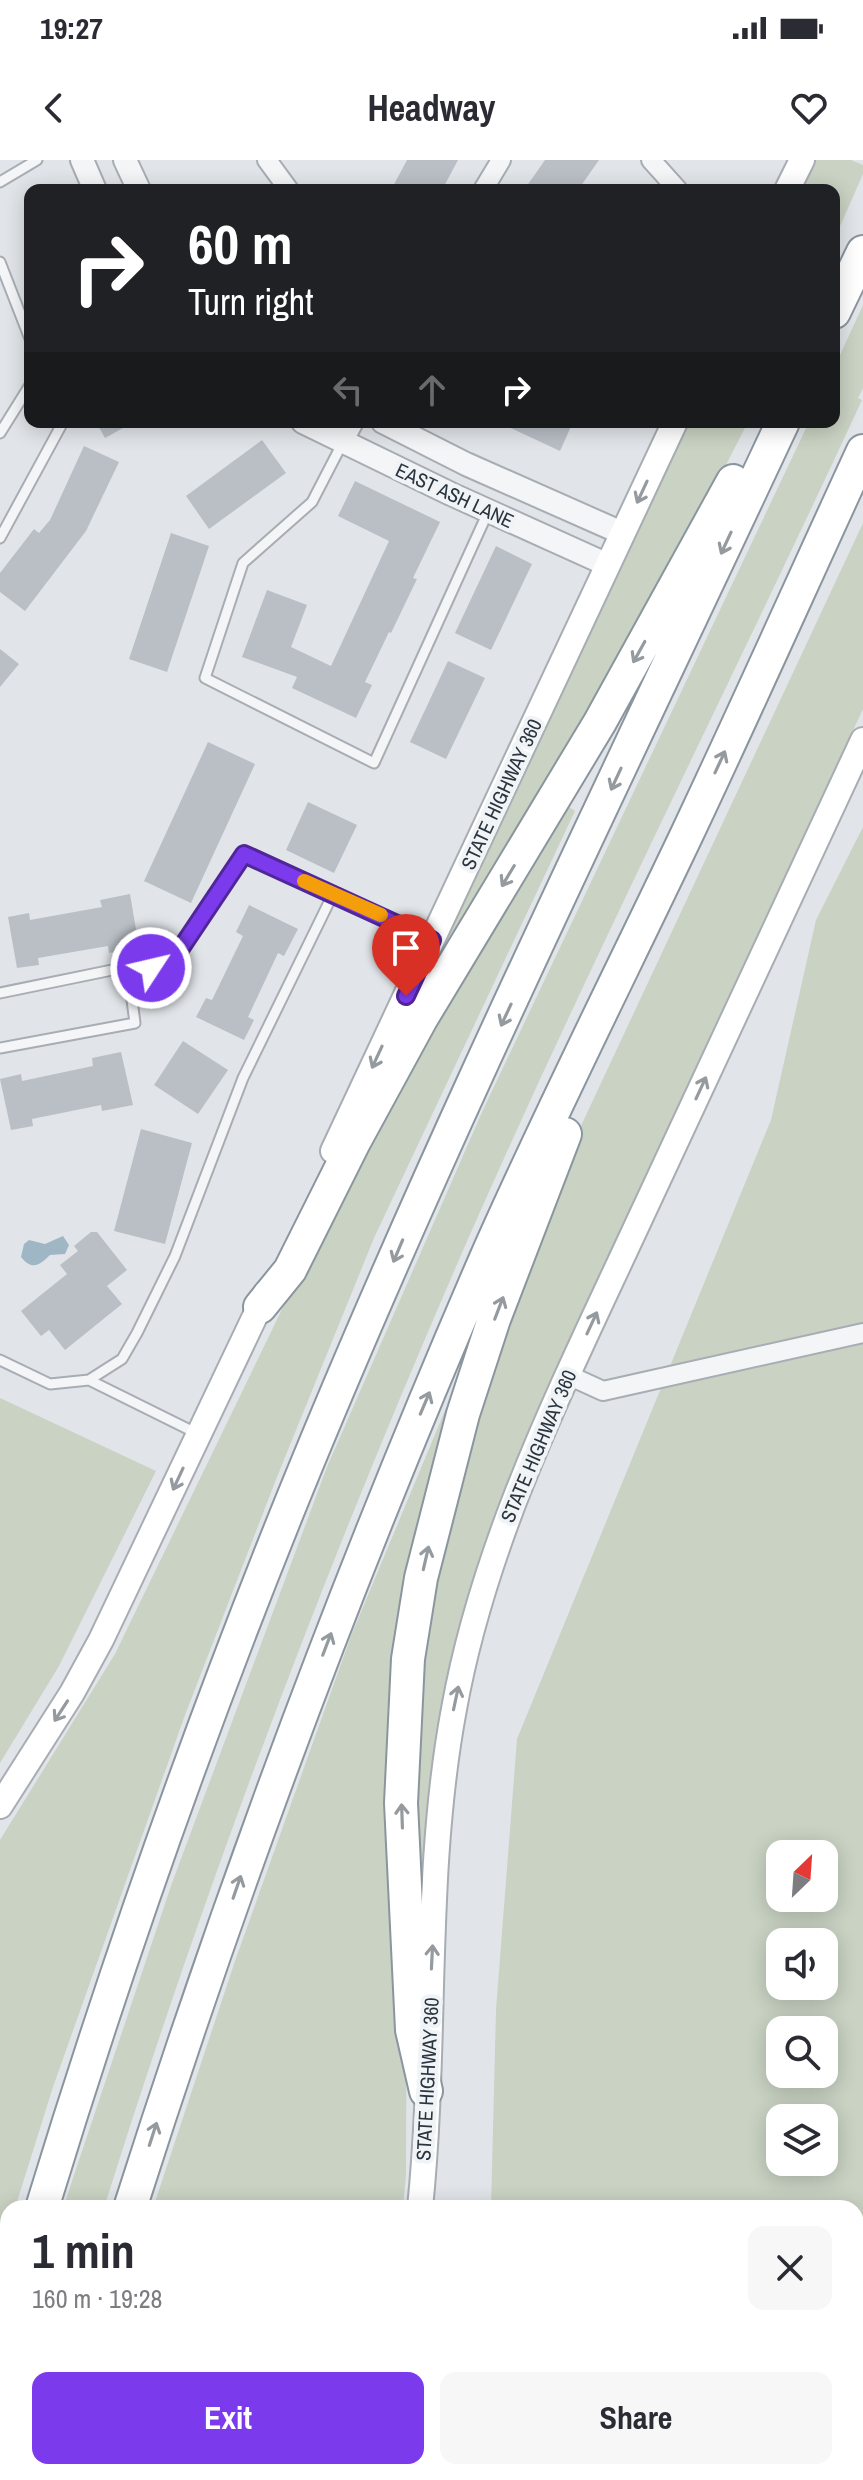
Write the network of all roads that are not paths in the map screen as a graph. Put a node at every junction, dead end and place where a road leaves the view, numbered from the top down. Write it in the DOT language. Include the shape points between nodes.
graph roads {
  1 [pos="37,160"];
  2 [pos="82,160"];
  3 [pos="125,160"];
  4 [pos="267,160"];
  5 [pos="501,160"];
  6 [pos="651,160"];
  7 [pos="802,160"];
  8 [pos="0,182"];
  9 [pos="92,184"];
  10 [pos="136,184"];
  11 [pos="285,184"];
  12 [pos="487,184"];
  13 [pos="673,184"];
  14 [pos="790,184"];
  15 [pos="863,252"];
  16 [pos="0,262"];
  17 [pos="840,300"];
  18 [pos="24,324"];
  19 [pos="24,395"];
  20 [pos="60,428"];
  21 [pos="315,428"];
  22 [pos="351,428"];
  23 [pos="395,428"];
  24 [pos="672,428"];
  25 [pos="758,428"];
  26 [pos="780,428"];
  27 [pos="0,433"];
  28 [pos="343,442"];
  29 [pos="863,451"];
  30 [pos="488,512"];
  31 [pos="622,533"];
  32 [pos="0,538"];
  33 [pos="608,565"];
  34 [pos="863,740"];
  35 [pos="333,894"];
  36 [pos="432,940"];
  37 [pos="128,969"];
  38 [pos="0,993"];
  39 [pos="0,1048"];
  40 [pos="581,1053"];
  41 [pos="260,1307"];
  42 [pos="863,1333"];
  43 [pos="0,1360"];
  44 [pos="568,1375"];
  45 [pos="89,1380"];
  46 [pos="199,1434"];
  47 [pos="0,1806"];
  48 [pos="426,2091"];
  49 [pos="45,2200"];
  50 [pos="133,2200"];
  51 [pos="420,2200"];
  1 -- 8 [label="lane"];
  2 -- 9 [label="street"];
  3 -- 10 [label="street"];
  4 -- 11 [label="street"];
  5 -- 12 [label="street"];
  6 -- 13 [label="street"];
  7 -- 14 [label="main road"];
  15 -- 17 [label="highway"];
  16 -- 18 [label="lane"];
  19 -- 27 [label="lane"];
  20 -- 32 [label="lane"];
  21 -- 28 [label="street, EAST ASH LANE"];
  22 -- 28 [label="street"];
  23 -- 31 [label="street, EAST ASH LANE"];
  24 -- 31 [label="main road, STATE HIGHWAY 360, one-way"];
  25 -- 41 [label="highway, one-way" via="600,722 421,1019 290,1270"];
  26 -- 49 [label="highway, one-way" via="411,1219 301,1478 162,1843"];
  28 -- 30 [label="street, EAST ASH LANE"];
  28 -- 30 [label="lane" via="312,502 243,563 205,678 312,734 374,763"];
  40 -- 29 [label="highway, one-way"];
  30 -- 33 [label="street, EAST ASH LANE"];
  31 -- 33 [label="main road, STATE HIGHWAY 360"];
  33 -- 36 [label="main road, STATE HIGHWAY 360"];
  44 -- 34 [label="main road, STATE HIGHWAY 360, one-way"];
  35 -- 36 [label="lane"];
  35 -- 37 [label="lane" via="244,854 175,957 151,968"];
  35 -- 45 [label="lane" via="243,1078 175,1256 144,1320 122,1359"];
  36 -- 41 [label="main road, STATE HIGHWAY 360, one-way"];
  37 -- 38 [label="lane"];
  37 -- 39 [label="lane" via="135,1023"];
  48 -- 40 [label="highway, one-way" via="412,2030 401,1803 408,1659 421,1578 463,1414 574,1112"];
  50 -- 40 [label="highway, one-way" via="244,1864 328,1642 483,1267"];
  41 -- 46 [label="main road, STATE HIGHWAY 360"];
  42 -- 44 [label="street" via="603,1391"];
  43 -- 45 [label="lane" via="50,1384"];
  48 -- 44 [label="main road, STATE HIGHWAY 360, one-way" via="440,1803 454,1709 503,1529"];
  45 -- 46 [label="lane"];
  46 -- 47 [label="main road, STATE HIGHWAY 360, one-way" via="101,1640"];
  48 -- 51 [label="main road, STATE HIGHWAY 360"];
}
